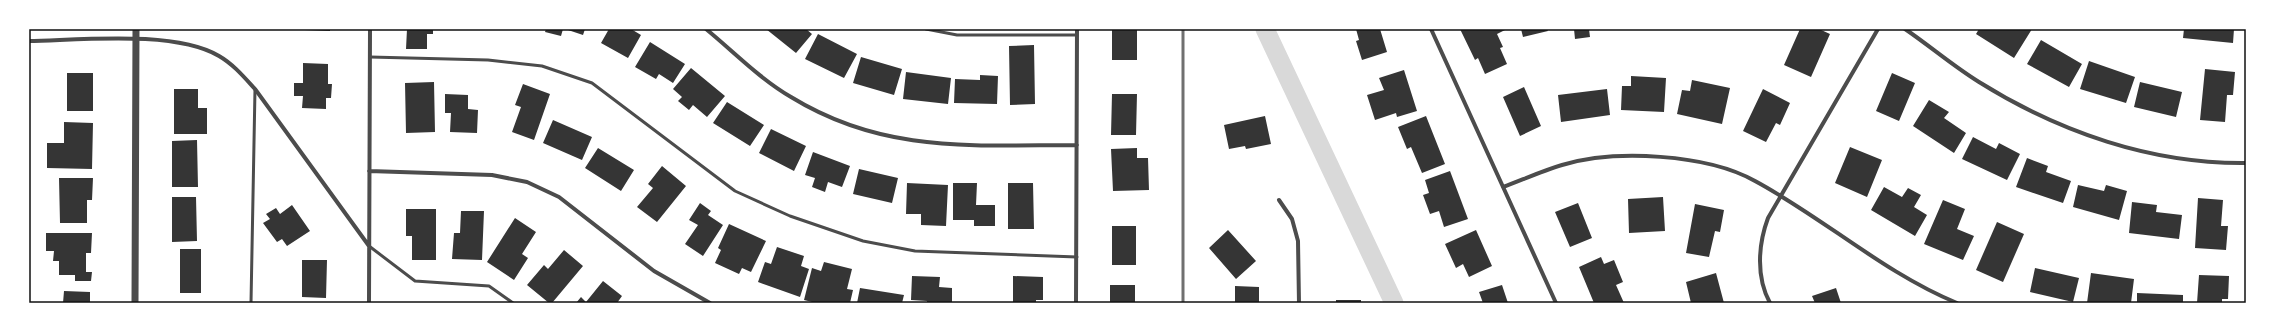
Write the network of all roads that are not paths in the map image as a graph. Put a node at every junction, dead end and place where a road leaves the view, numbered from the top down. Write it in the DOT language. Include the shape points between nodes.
graph roads {
  1 [pos="136,29"];
  2 [pos="370,29"];
  3 [pos="706,29"];
  4 [pos="926,29"];
  5 [pos="1077,29"];
  6 [pos="1431,29"];
  7 [pos="1878,29"];
  8 [pos="1905,29"];
  9 [pos="1077,35"];
  10 [pos="136,40"];
  11 [pos="29,41"];
  12 [pos="370,57"];
  13 [pos="255,89"];
  14 [pos="1077,145"];
  15 [pos="2246,163"];
  16 [pos="369,171"];
  17 [pos="1503,187"];
  18 [pos="1781,196"];
  19 [pos="1279,200"];
  20 [pos="369,246"];
  21 [pos="1077,257"];
  22 [pos="708,302"];
  23 [pos="135,303"];
  24 [pos="251,303"];
  25 [pos="369,303"];
  26 [pos="513,303"];
  27 [pos="1076,303"];
  28 [pos="1299,303"];
  29 [pos="1556,303"];
  30 [pos="1770,303"];
  31 [pos="1957,303"];
  1 -- 10 [label="street"];
  2 -- 12 [label="street"];
  3 -- 14 [label="street" via="770,83 792,98 838,121 887,137 938,145"];
  4 -- 9 [label="lane" via="957,35"];
  5 -- 9 [label="street"];
  6 -- 17 [label="street"];
  7 -- 18 [label="street"];
  8 -- 15 [label="street" via="1978,81 2023,108 2071,130 2121,146 2190,160"];
  9 -- 14 [label="street"];
  10 -- 11 [label="street"];
  10 -- 13 [label="street" via="181,42 204,48 233,65"];
  10 -- 23 [label="street"];
  12 -- 16 [label="street"];
  12 -- 21 [label="lane" via="488,60 542,66 592,83 735,191 790,216 863,241 915,250"];
  13 -- 20 [label="street"];
  13 -- 24 [label="lane"];
  14 -- 21 [label="street"];
  16 -- 20 [label="street"];
  16 -- 22 [label="street" via="492,175 527,182 559,197 654,271"];
  17 -- 18 [label="street" via="1563,165 1614,156 1666,157 1717,167 1754,180"];
  17 -- 29 [label="street"];
  18 -- 30 [label="street" via="1763,232 1759,263 1765,293"];
  18 -- 31 [label="street" via="1882,264"];
  19 -- 28 [label="street" via="1292,219 1298,241"];
  20 -- 25 [label="street"];
  20 -- 26 [label="lane" via="415,281 489,286"];
  21 -- 27 [label="street"];
}
